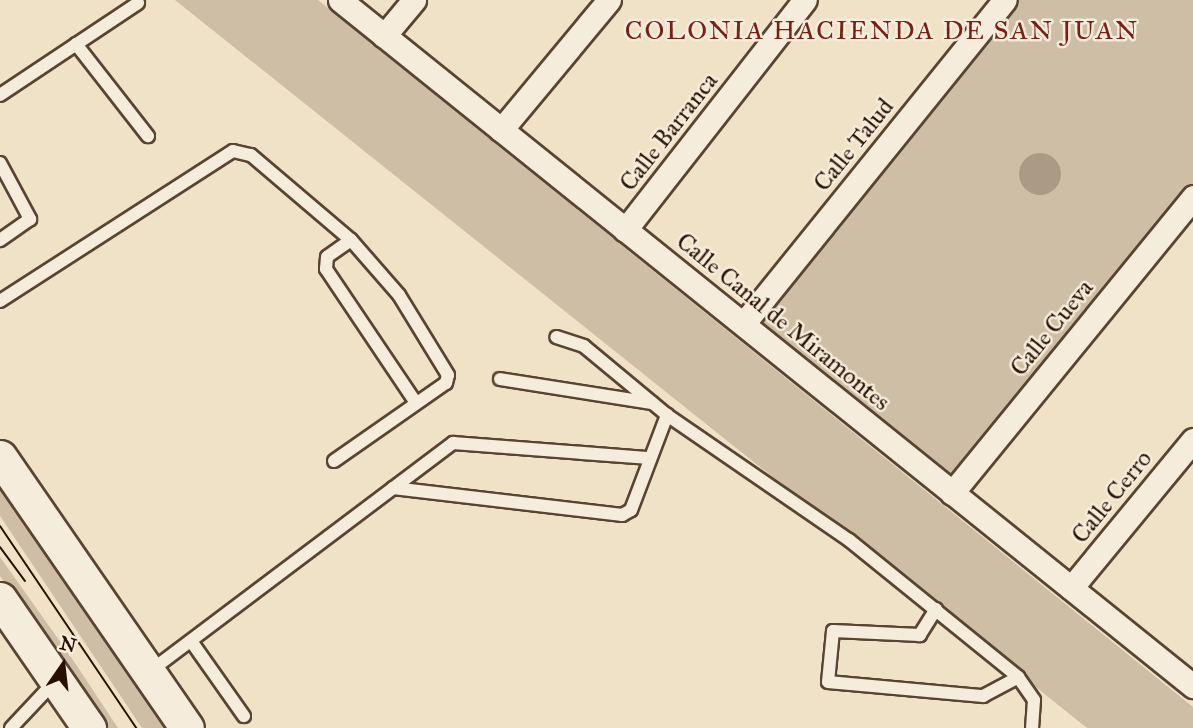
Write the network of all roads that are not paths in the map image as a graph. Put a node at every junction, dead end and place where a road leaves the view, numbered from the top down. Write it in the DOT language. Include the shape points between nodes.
graph roads {
  1 [pos="340,0"];
  2 [pos="414,0"];
  3 [pos="609,0"];
  4 [pos="805,0"];
  5 [pos="1005,0"];
  6 [pos="138,2"];
  7 [pos="384,36"];
  8 [pos="76,44"];
  9 [pos="0,95"];
  10 [pos="501,130"];
  11 [pos="148,135"];
  12 [pos="0,163"];
  13 [pos="1193,197"];
  14 [pos="625,230"];
  15 [pos="0,240"];
  16 [pos="351,240"];
  17 [pos="0,301"];
  18 [pos="744,323"];
  19 [pos="556,337"];
  20 [pos="500,379"];
  21 [pos="416,403"];
  22 [pos="653,403"];
  23 [pos="667,415"];
  24 [pos="1193,440"];
  25 [pos="0,457"];
  26 [pos="646,458"];
  27 [pos="334,461"];
  28 [pos="393,488"];
  29 [pos="952,493"];
  30 [pos="1071,588"];
  31 [pos="0,599"];
  32 [pos="936,609"];
  33 [pos="191,641"];
  34 [pos="149,673"];
  35 [pos="1018,677"];
  36 [pos="56,680"];
  37 [pos="1192,684"];
  38 [pos="244,716"];
  39 [pos="86,727"];
  40 [pos="11,728"];
  41 [pos="187,728"];
  42 [pos="1032,728"];
  1 -- 7 [label="street, Calle Canal de Miramontes"];
  2 -- 7 [label="street"];
  3 -- 10 [label="street"];
  4 -- 14 [label="street, Calle Barranca"];
  5 -- 18 [label="street, Calle Talud"];
  6 -- 8 [label="lane"];
  7 -- 10 [label="street, Calle Canal de Miramontes"];
  8 -- 9 [label="lane"];
  8 -- 11 [label="lane"];
  10 -- 14 [label="street, Calle Canal de Miramontes"];
  12 -- 15 [label="lane" via="30,219"];
  13 -- 29 [label="street, Calle Cueva"];
  14 -- 18 [label="street, Calle Canal de Miramontes"];
  16 -- 17 [label="lane" via="251,155 233,150"];
  16 -- 21 [label="lane" via="327,257 326,268"];
  16 -- 21 [label="lane" via="399,295 447,369 446,383"];
  18 -- 29 [label="street, Calle Canal de Miramontes"];
  19 -- 22 [label="lane" via="584,346"];
  20 -- 22 [label="lane"];
  21 -- 27 [label="lane"];
  22 -- 23 [label="lane"];
  23 -- 26 [label="lane"];
  23 -- 32 [label="lane"];
  24 -- 30 [label="street, Calle Cerro"];
  25 -- 34 [label="main road"];
  26 -- 28 [label="lane" via="453,443"];
  26 -- 28 [label="lane" via="631,510 622,514"];
  28 -- 33 [label="lane"];
  29 -- 30 [label="street, Calle Canal de Miramontes"];
  30 -- 37 [label="street, Calle Canal de Miramontes"];
  31 -- 36 [label="main road"];
  32 -- 35 [label="lane"];
  32 -- 35 [label="lane" via="920,635 833,631 828,682 983,696"];
  33 -- 34 [label="lane"];
  33 -- 38 [label="lane"];
  34 -- 41 [label="main road"];
  35 -- 42 [label="lane" via="1034,700"];
  36 -- 39 [label="main road"];
  36 -- 40 [label="lane"];
}
